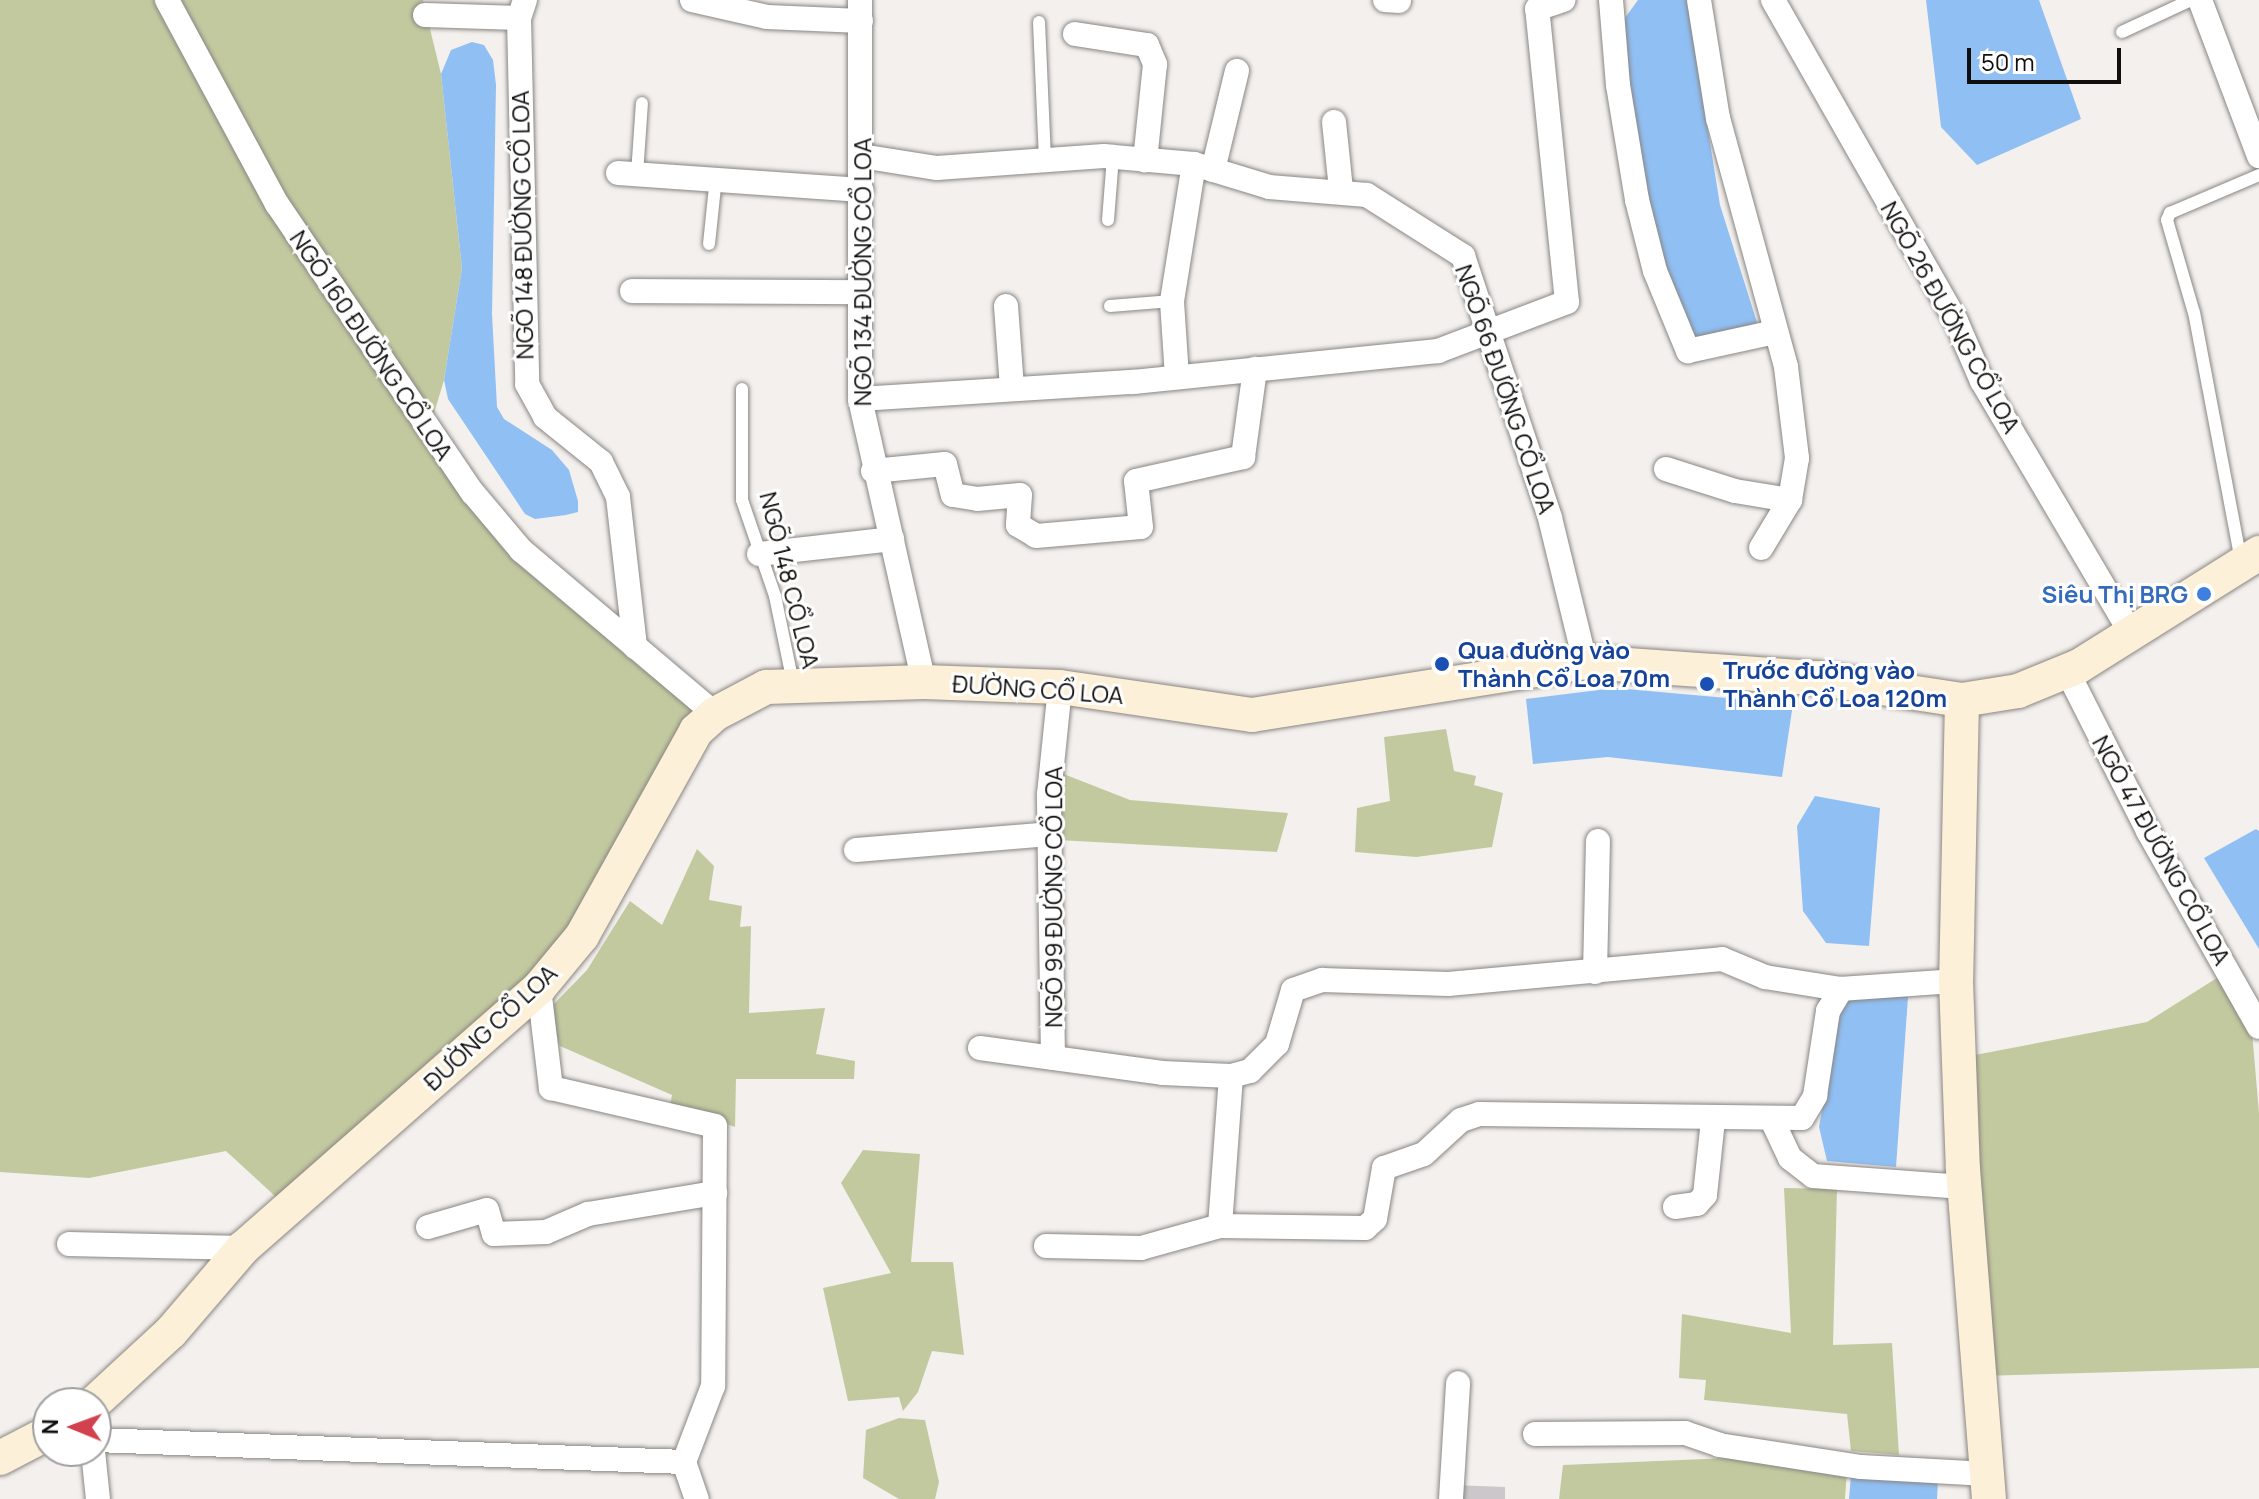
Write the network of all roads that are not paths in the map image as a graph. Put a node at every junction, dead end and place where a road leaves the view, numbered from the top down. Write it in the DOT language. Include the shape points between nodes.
graph roads {
  1 [pos="167,0"];
  2 [pos="692,0"];
  3 [pos="1385,0"];
  4 [pos="1563,0"];
  5 [pos="1611,0"];
  6 [pos="1699,0"];
  7 [pos="1773,0"];
  8 [pos="2191,0"];
  9 [pos="2200,0"];
  10 [pos="1399,1"];
  11 [pos="522,9"];
  12 [pos="861,10"];
  13 [pos="425,15"];
  14 [pos="1039,22"];
  15 [pos="2122,32"];
  16 [pos="1075,34"];
  17 [pos="1237,71"];
  18 [pos="642,103"];
  19 [pos="1334,122"];
  20 [pos="861,156"];
  21 [pos="2259,156"];
  22 [pos="1113,157"];
  23 [pos="1045,159"];
  24 [pos="1145,160"];
  25 [pos="1204,167"];
  26 [pos="627,174"];
  27 [pos="2259,175"];
  28 [pos="716,177"];
  29 [pos="861,190"];
  30 [pos="1341,190"];
  31 [pos="1108,220"];
  32 [pos="709,244"];
  33 [pos="632,291"];
  34 [pos="860,292"];
  35 [pos="1172,301"];
  36 [pos="1006,306"];
  37 [pos="1110,306"];
  38 [pos="1775,332"];
  39 [pos="1486,337"];
  40 [pos="1255,369"];
  41 [pos="1177,377"];
  42 [pos="1012,387"];
  43 [pos="742,389"];
  44 [pos="860,399"];
  45 [pos="1666,469"];
  46 [pos="873,471"];
  47 [pos="1790,500"];
  48 [pos="892,539"];
  49 [pos="1761,548"];
  50 [pos="759,554"];
  51 [pos="2250,559"];
  52 [pos="2131,633"];
  53 [pos="635,647"];
  54 [pos="1585,662"];
  55 [pos="2067,671"];
  56 [pos="924,682"];
  57 [pos="794,686"];
  58 [pos="1060,687"];
  59 [pos="1962,700"];
  60 [pos="715,714"];
  61 [pos="1049,834"];
  62 [pos="1598,841"];
  63 [pos="856,850"];
  64 [pos="1595,972"];
  65 [pos="1956,981"];
  66 [pos="539,988"];
  67 [pos="1841,989"];
  68 [pos="2259,1027"];
  69 [pos="980,1048"];
  70 [pos="1053,1058"];
  71 [pos="1231,1076"];
  72 [pos="1713,1120"];
  73 [pos="1772,1120"];
  74 [pos="1964,1187"];
  75 [pos="715,1193"];
  76 [pos="1675,1207"];
  77 [pos="1220,1226"];
  78 [pos="428,1227"];
  79 [pos="69,1244"];
  80 [pos="1046,1246"];
  81 [pos="243,1248"];
  82 [pos="1458,1383"];
  83 [pos="111,1387"];
  84 [pos="1535,1434"];
  85 [pos="32,1441"];
  86 [pos="112,1441"];
  87 [pos="0,1458"];
  88 [pos="684,1462"];
  89 [pos="95,1467"];
  90 [pos="1988,1487"];
  91 [pos="98,1499"];
  92 [pos="697,1499"];
  93 [pos="1451,1499"];
  1 -- 53 [label="street, NGÕ 160 ĐƯỜNG CỔ LOA" via="277,204 473,493 521,550"];
  2 -- 12 [label="street" via="767,17"];
  3 -- 10 [label="street"];
  4 -- 39 [label="street" via="1537,9 1567,302"];
  5 -- 38 [label="street" via="1618,85 1637,200 1655,271 1688,351"];
  6 -- 38 [label="street" via="1718,118"];
  7 -- 52 [label="street, NGÕ 26 ĐƯỜNG CỔ LOA" via="1956,321 1982,381"];
  8 -- 15 [label="lane"];
  9 -- 21 [label="street"];
  11 -- 13 [label="street"];
  11 -- 53 [label="street, NGÕ 148 ĐƯỜNG CỔ LOA" via="527,384 545,417 601,462 618,497"];
  12 -- 20 [label="street, NGÕ 134 ĐƯỜNG CỔ LOA"];
  14 -- 23 [label="lane"];
  16 -- 24 [label="street" via="1147,45 1155,64"];
  17 -- 25 [label="street"];
  18 -- 26 [label="lane"];
  19 -- 30 [label="street"];
  20 -- 23 [label="street, NGÕ 66 ĐƯỜNG CỔ LOA" via="937,168"];
  20 -- 29 [label="street, NGÕ 134 ĐƯỜNG CỔ LOA"];
  22 -- 23 [label="street, NGÕ 66 ĐƯỜNG CỔ LOA"];
  22 -- 24 [label="street, NGÕ 66 ĐƯỜNG CỔ LOA"];
  22 -- 31 [label="lane"];
  24 -- 25 [label="street, NGÕ 66 ĐƯỜNG CỔ LOA"];
  25 -- 30 [label="street, NGÕ 66 ĐƯỜNG CỔ LOA" via="1269,187"];
  25 -- 35 [label="street"];
  26 -- 28 [label="street"];
  27 -- 51 [label="lane" via="2170,213 2167,220 2194,313"];
  28 -- 29 [label="street"];
  28 -- 32 [label="lane"];
  29 -- 34 [label="street, NGÕ 134 ĐƯỜNG CỔ LOA"];
  30 -- 39 [label="street, NGÕ 66 ĐƯỜNG CỔ LOA" via="1377,201 1463,256"];
  33 -- 34 [label="street"];
  34 -- 44 [label="street, NGÕ 134 ĐƯỜNG CỔ LOA"];
  35 -- 37 [label="lane"];
  35 -- 41 [label="street"];
  36 -- 42 [label="street"];
  38 -- 47 [label="street" via="1786,367 1797,458"];
  39 -- 40 [label="street" via="1438,351"];
  39 -- 54 [label="street, NGÕ 66 ĐƯỜNG CỔ LOA" via="1550,518"];
  40 -- 41 [label="street"];
  40 -- 46 [label="street" via="1243,457 1136,481 1141,527 1036,536 1018,525 1020,495 953,495 945,464"];
  41 -- 42 [label="street"];
  42 -- 44 [label="street"];
  43 -- 50 [label="lane, NGÕ 148 CỔ LOA" via="742,500"];
  44 -- 46 [label="street, NGÕ 134 ĐƯỜNG CỔ LOA"];
  45 -- 47 [label="street" via="1735,491"];
  46 -- 48 [label="street, NGÕ 134 ĐƯỜNG CỔ LOA"];
  47 -- 49 [label="street"];
  48 -- 50 [label="street"];
  48 -- 56 [label="street, NGÕ 134 ĐƯỜNG CỔ LOA"];
  50 -- 57 [label="lane, NGÕ 148 CỔ LOA" via="775,596"];
  51 -- 52 [label="street, ĐƯỜNG CỔ LOA"];
  52 -- 55 [label="street, ĐƯỜNG CỔ LOA"];
  53 -- 60 [label="street"];
  54 -- 58 [label="street, ĐƯỜNG CỔ LOA" via="1252,715"];
  54 -- 59 [label="street, ĐƯỜNG CỔ LOA" via="1816,678"];
  55 -- 59 [label="street, ĐƯỜNG CỔ LOA" via="2018,691"];
  55 -- 68 [label="street, NGÕ 47 ĐƯỜNG CỔ LOA" via="2148,831"];
  56 -- 57 [label="street, ĐƯỜNG CỔ LOA"];
  56 -- 58 [label="street, ĐƯỜNG CỔ LOA"];
  57 -- 60 [label="street, ĐƯỜNG CỔ LOA" via="766,687"];
  58 -- 61 [label="street, NGÕ 99 ĐƯỜNG CỔ LOA"];
  59 -- 65 [label="street"];
  60 -- 66 [label="street, ĐƯỜNG CỔ LOA" via="696,731 582,936"];
  61 -- 63 [label="street"];
  61 -- 70 [label="street, NGÕ 99 ĐƯỜNG CỔ LOA"];
  62 -- 64 [label="street"];
  64 -- 67 [label="street" via="1722,959 1765,977"];
  64 -- 71 [label="street" via="1448,984 1322,980 1293,990 1277,1044 1250,1071"];
  65 -- 67 [label="street"];
  65 -- 74 [label="street"];
  66 -- 75 [label="street" via="551,1088 715,1126"];
  66 -- 81 [label="street, ĐƯỜNG CỔ LOA"];
  67 -- 73 [label="street" via="1828,1011 1815,1096 1802,1118"];
  69 -- 70 [label="street"];
  70 -- 71 [label="street"];
  71 -- 77 [label="street"];
  72 -- 73 [label="street"];
  72 -- 76 [label="street" via="1705,1195 1697,1204"];
  72 -- 77 [label="street" via="1479,1114 1461,1120 1424,1154 1384,1168 1369,1227"];
  73 -- 74 [label="street" via="1790,1158 1813,1176"];
  74 -- 90 [label="street"];
  75 -- 78 [label="street" via="588,1214 546,1232 494,1234 487,1210"];
  75 -- 88 [label="street" via="713,1386"];
  77 -- 80 [label="street" via="1141,1248"];
  79 -- 81 [label="street"];
  81 -- 83 [label="street, ĐƯỜNG CỔ LOA" via="171,1332"];
  82 -- 93 [label="street"];
  84 -- 90 [label="street" via="1685,1433 1719,1445"];
  85 -- 87 [label="street"];
  86 -- 88 [label="street"];
  88 -- 92 [label="street"];
  89 -- 91 [label="street"];
}
